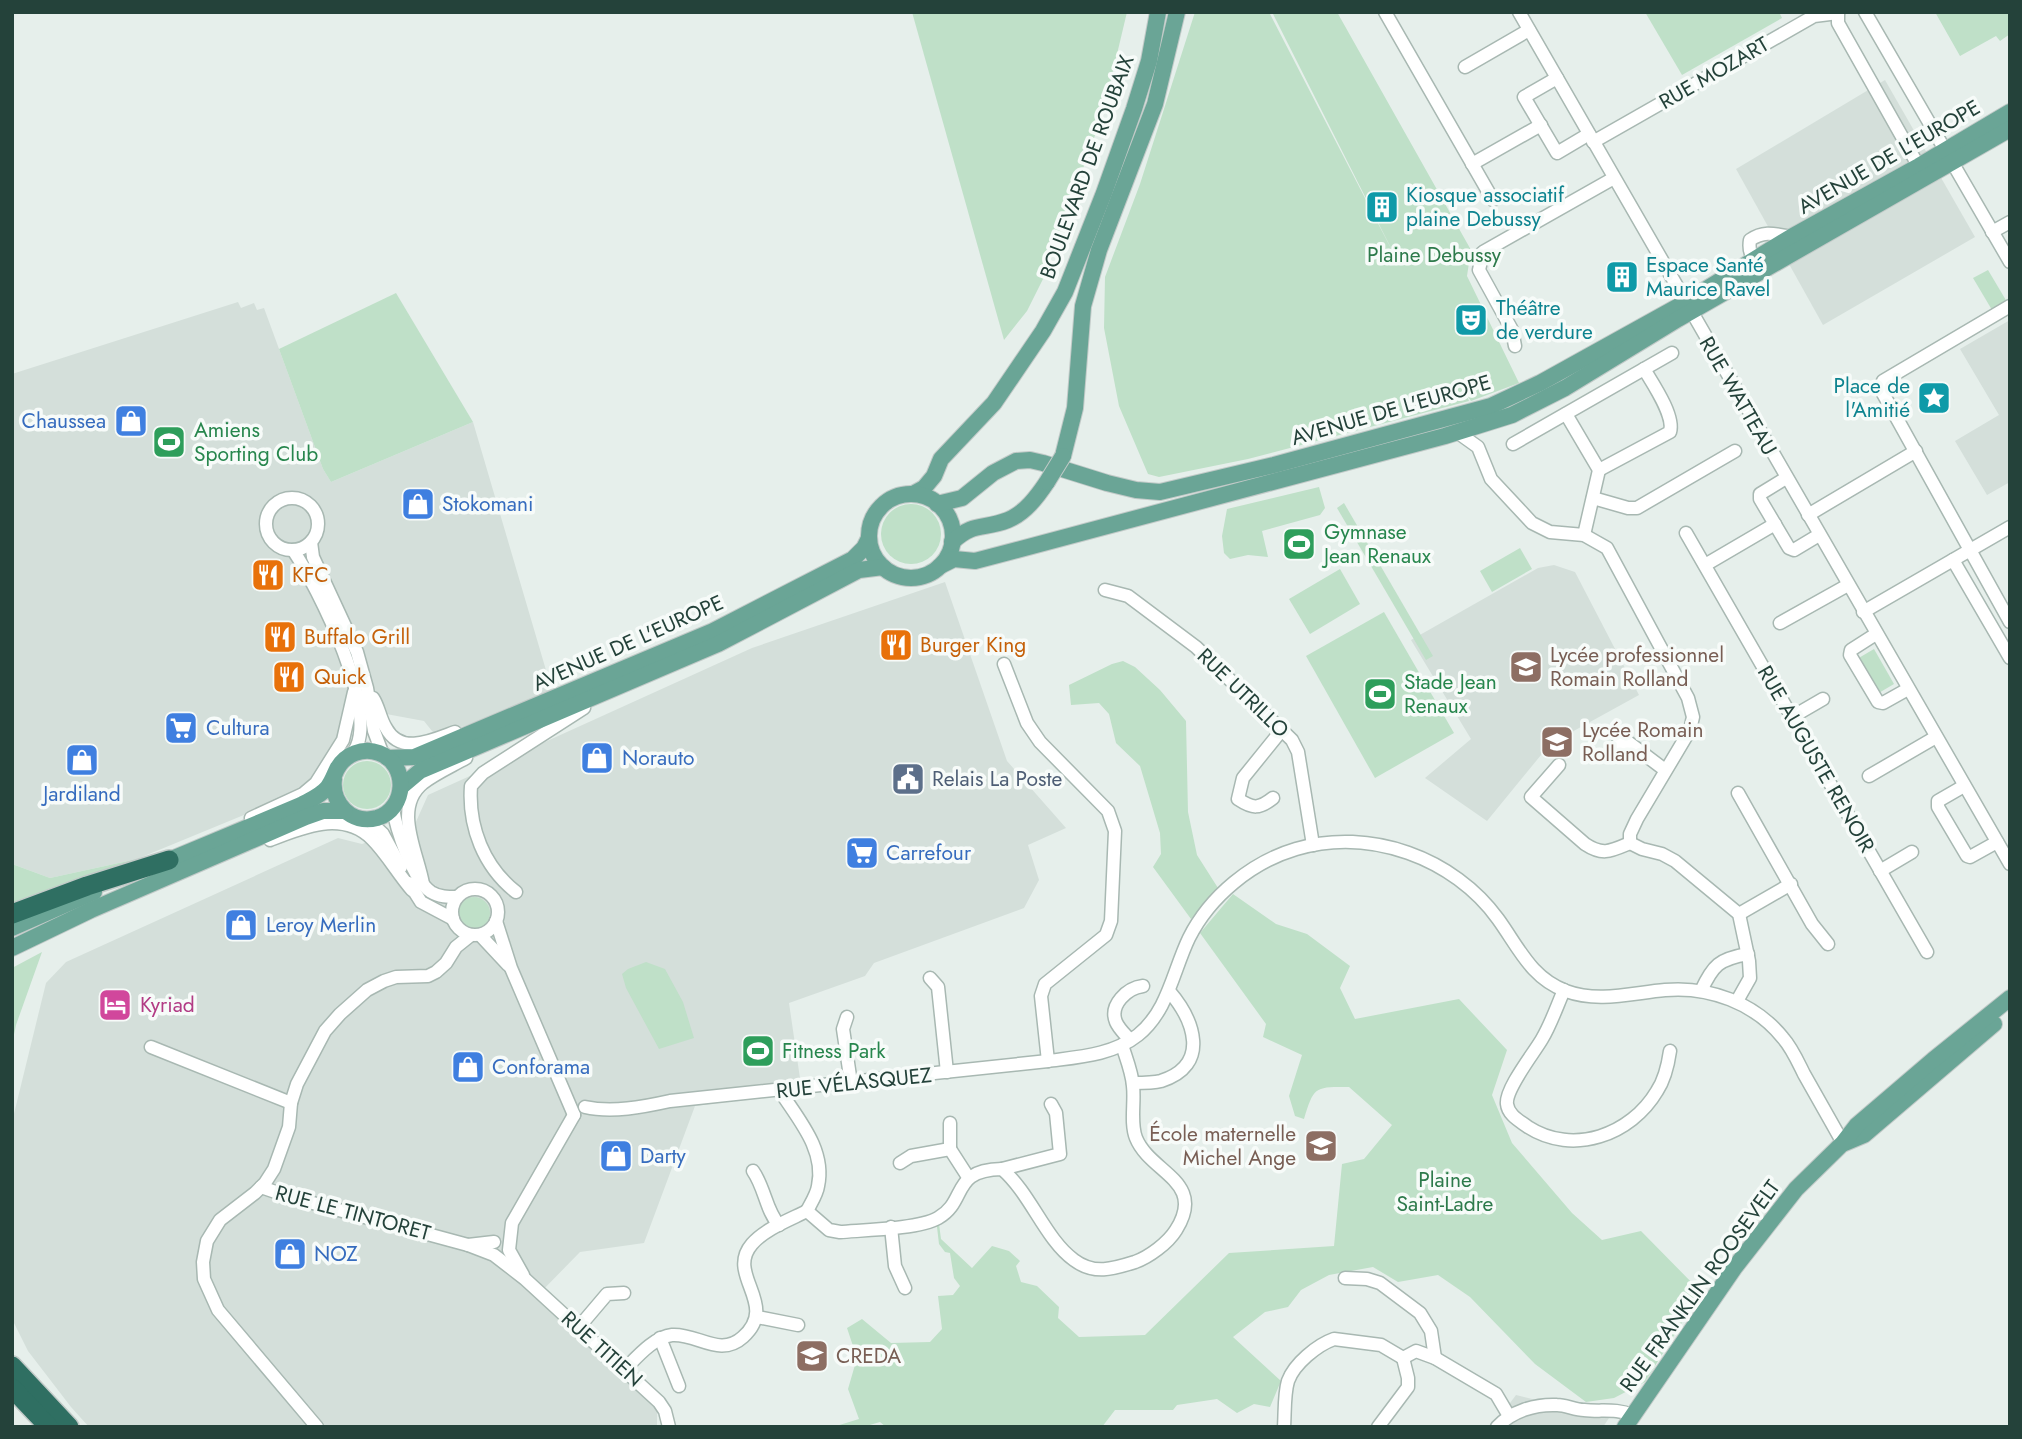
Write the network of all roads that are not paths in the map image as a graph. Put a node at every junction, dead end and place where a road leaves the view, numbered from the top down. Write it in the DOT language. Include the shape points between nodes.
graph roads {
  1 [pos="1158,12"];
  2 [pos="1177,12"];
  3 [pos="1385,12"];
  4 [pos="1519,12"];
  5 [pos="1865,12"];
  6 [pos="1838,13"];
  7 [pos="1529,30"];
  8 [pos="1465,68"];
  9 [pos="1556,78"];
  10 [pos="2010,113"];
  11 [pos="1541,125"];
  12 [pos="2010,129"];
  13 [pos="1591,138"];
  14 [pos="1948,156"];
  15 [pos="1472,164"];
  16 [pos="1922,172"];
  17 [pos="1614,178"];
  18 [pos="1493,200"];
  19 [pos="2010,222"];
  20 [pos="1992,232"];
  21 [pos="2010,262"];
  22 [pos="1758,266"];
  23 [pos="2010,306"];
  24 [pos="1688,307"];
  25 [pos="1515,346"];
  26 [pos="1672,353"];
  27 [pos="1644,369"];
  28 [pos="1566,414"];
  29 [pos="1484,424"];
  30 [pos="1457,432"];
  31 [pos="1513,444"];
  32 [pos="1478,447"];
  33 [pos="1735,451"];
  34 [pos="1918,455"];
  35 [pos="1599,470"];
  36 [pos="1786,478"];
  37 [pos="913,494"];
  38 [pos="1593,498"];
  39 [pos="937,503"];
  40 [pos="1808,515"];
  41 [pos="1775,524"];
  42 [pos="2010,527"];
  43 [pos="1686,533"];
  44 [pos="1584,535"];
  45 [pos="1819,535"];
  46 [pos="869,538"];
  47 [pos="311,542"];
  48 [pos="952,542"];
  49 [pos="1971,549"];
  50 [pos="293,550"];
  51 [pos="1953,560"];
  52 [pos="1705,565"];
  53 [pos="940,566"];
  54 [pos="883,567"];
  55 [pos="1848,585"];
  56 [pos="1105,590"];
  57 [pos="1863,612"];
  58 [pos="2010,622"];
  59 [pos="1780,623"];
  60 [pos="1876,634"];
  61 [pos="2010,658"];
  62 [pos="1004,664"];
  63 [pos="623,684"];
  64 [pos="361,688"];
  65 [pos="1908,689"];
  66 [pos="1823,699"];
  67 [pos="530,709"];
  68 [pos="1792,717"];
  69 [pos="1281,731"];
  70 [pos="504,735"];
  71 [pos="1936,737"];
  72 [pos="1618,744"];
  73 [pos="352,754"];
  74 [pos="386,757"];
  75 [pos="1559,765"];
  76 [pos="1665,770"];
  77 [pos="1869,776"];
  78 [pos="334,779"];
  79 [pos="1964,786"];
  80 [pos="401,787"];
  81 [pos="1738,793"];
  82 [pos="1273,798"];
  83 [pos="393,808"];
  84 [pos="345,811"];
  85 [pos="367,819"];
  86 [pos="232,833"];
  87 [pos="1630,843"];
  88 [pos="1313,845"];
  89 [pos="1912,852"];
  90 [pos="2005,853"];
  91 [pos="174,866"];
  92 [pos="1880,871"];
  93 [pos="1791,884"];
  94 [pos="417,887"];
  95 [pos="516,892"];
  96 [pos="457,897"];
  97 [pos="12,914"];
  98 [pos="1739,914"];
  99 [pos="496,921"];
  100 [pos="455,923"];
  101 [pos="12,928"];
  102 [pos="475,935"];
  103 [pos="1828,944"];
  104 [pos="456,947"];
  105 [pos="12,948"];
  106 [pos="1927,952"];
  107 [pos="1748,954"];
  108 [pos="511,968"];
  109 [pos="930,978"];
  110 [pos="1143,986"];
  111 [pos="1564,990"];
  112 [pos="1169,991"];
  113 [pos="1701,991"];
  114 [pos="2010,998"];
  115 [pos="1737,1002"];
  116 [pos="2010,1010"];
  117 [pos="847,1017"];
  118 [pos="1126,1042"];
  119 [pos="151,1047"];
  120 [pos="1670,1051"];
  121 [pos="1048,1061"];
  122 [pos="947,1072"];
  123 [pos="851,1083"];
  124 [pos="1133,1083"];
  125 [pos="780,1091"];
  126 [pos="291,1103"];
  127 [pos="1051,1104"];
  128 [pos="577,1107"];
  129 [pos="950,1123"];
  130 [pos="1843,1143"];
  131 [pos="950,1149"];
  132 [pos="900,1163"];
  133 [pos="1002,1169"];
  134 [pos="753,1171"];
  135 [pos="968,1177"];
  136 [pos="261,1187"];
  137 [pos="807,1211"];
  138 [pos="779,1225"];
  139 [pos="891,1227"];
  140 [pos="500,1248"];
  141 [pos="1345,1278"];
  142 [pos="905,1288"];
  143 [pos="624,1293"];
  144 [pos="757,1317"];
  145 [pos="798,1325"];
  146 [pos="579,1327"];
  147 [pos="660,1338"];
  148 [pos="1403,1358"];
  149 [pos="1435,1358"];
  150 [pos="12,1366"];
  151 [pos="625,1369"];
  152 [pos="679,1386"];
  153 [pos="12,1388"];
  154 [pos="1628,1421"];
  155 [pos="1505,1422"];
  156 [pos="49,1427"];
  157 [pos="69,1427"];
  158 [pos="317,1427"];
  159 [pos="669,1427"];
  160 [pos="1284,1427"];
  161 [pos="1378,1427"];
  1 -- 37 [label="main road, BOULEVARD DE ROUBAIX" via="1135,109 1065,292 994,403 941,459 924,488"];
  2 -- 48 [label="main road, BOULEVARD DE ROUBAIX, bridge" via="1155,104 1099,250 1083,306 1076,397 1063,456 1039,495 1019,515 967,529"];
  3 -- 15 [label="street"];
  4 -- 7 [label="street, RUE WATTEAU"];
  5 -- 14 [label="street"];
  6 -- 13 [label="street, RUE MOZART" via="1815,16"];
  6 -- 16 [label="street" via="1838,23"];
  7 -- 8 [label="street"];
  7 -- 9 [label="street, RUE WATTEAU"];
  9 -- 11 [label="street" via="1524,97"];
  9 -- 13 [label="street, RUE WATTEAU"];
  10 -- 14 [label="main road, AVENUE DE L'EUROPE"];
  11 -- 13 [label="street, RUE MOZART" via="1557,153"];
  11 -- 15 [label="street"];
  12 -- 14 [label="main road, AVENUE DE L'EUROPE"];
  13 -- 17 [label="street, RUE WATTEAU"];
  14 -- 16 [label="main road, AVENUE DE L'EUROPE"];
  14 -- 20 [label="street"];
  15 -- 18 [label="street"];
  16 -- 22 [label="main road, AVENUE DE L'EUROPE"];
  16 -- 22 [label="main road, AVENUE DE L'EUROPE" via="1791,237"];
  17 -- 24 [label="street, RUE WATTEAU"];
  17 -- 25 [label="street" via="1483,252 1479,270 1512,330"];
  19 -- 20 [label="street"];
  20 -- 21 [label="street"];
  22 -- 24 [label="main road, AVENUE DE L'EUROPE"];
  23 -- 34 [label="street" via="1883,381 1880,388"];
  24 -- 29 [label="main road, AVENUE DE L'EUROPE" via="1564,388"];
  24 -- 36 [label="street, RUE WATTEAU"];
  24 -- 39 [label="main road, AVENUE DE L'EUROPE" via="1491,406 1273,465 1160,492 1107,483 1030,460 1016,461 962,498"];
  26 -- 27 [label="street"];
  27 -- 28 [label="street"];
  27 -- 35 [label="street" via="1663,402 1672,425 1670,432"];
  28 -- 31 [label="street"];
  28 -- 35 [label="street"];
  29 -- 30 [label="main road, AVENUE DE L'EUROPE"];
  29 -- 32 [label="street"];
  30 -- 32 [label="street"];
  30 -- 53 [label="main road, AVENUE DE L'EUROPE" via="975,561 954,559"];
  32 -- 44 [label="street" via="1490,479 1532,523 1550,532"];
  33 -- 38 [label="street" via="1637,508"];
  34 -- 40 [label="street"];
  34 -- 49 [label="street"];
  35 -- 38 [label="street"];
  36 -- 40 [label="street, RUE WATTEAU"];
  36 -- 41 [label="street, RUE WATTEAU" via="1760,494"];
  37 -- 39 [label="main road"];
  37 -- 46 [label="main road" via="884,503 871,522"];
  38 -- 44 [label="street"];
  39 -- 48 [label="main road" via="948,517"];
  40 -- 45 [label="street, RUE WATTEAU"];
  41 -- 45 [label="street, RUE WATTEAU" via="1794,550"];
  41 -- 52 [label="street"];
  42 -- 49 [label="street"];
  43 -- 52 [label="street, RUE AUGUSTE RENOIR"];
  44 -- 76 [label="street" via="1612,554 1691,706 1690,730"];
  45 -- 55 [label="street, RUE WATTEAU"];
  46 -- 54 [label="main road"];
  46 -- 67 [label="main road, AVENUE DE L'EUROPE" via="853,559 713,631"];
  47 -- 50 [label="street"];
  47 -- 50 [label="street" via="317,530 315,511 305,502 285,499 268,514 267,530 274,542"];
  47 -- 64 [label="street" via="313,557 357,652"];
  48 -- 53 [label="main road"];
  49 -- 51 [label="street"];
  49 -- 58 [label="street"];
  50 -- 64 [label="street"];
  51 -- 57 [label="street"];
  51 -- 61 [label="street"];
  52 -- 68 [label="street, RUE AUGUSTE RENOIR"];
  53 -- 54 [label="main road" via="915,578 897,576"];
  54 -- 63 [label="main road, AVENUE DE L'EUROPE" via="859,570 718,644"];
  55 -- 57 [label="street, RUE WATTEAU"];
  55 -- 59 [label="street"];
  56 -- 69 [label="street, RUE UTRILLO" via="1128,596 1196,647"];
  57 -- 60 [label="street, RUE WATTEAU"];
  60 -- 65 [label="street, RUE WATTEAU"];
  60 -- 65 [label="street" via="1850,655 1878,702"];
  62 -- 121 [label="street" via="1027,723 1108,811 1115,831 1111,921 1106,935 1045,984 1041,996"];
  63 -- 70 [label="main road, AVENUE DE L'EUROPE"];
  63 -- 95 [label="street, AVENUE DE L'EUROPE" via="483,773 471,786 472,822 485,855"];
  64 -- 67 [label="street" via="392,737 415,745"];
  64 -- 73 [label="street" via="361,735"];
  64 -- 74 [label="street"];
  64 -- 86 [label="street" via="344,740 316,783"];
  65 -- 71 [label="street, RUE WATTEAU"];
  66 -- 68 [label="street"];
  67 -- 74 [label="main road, AVENUE DE L'EUROPE" via="414,757"];
  68 -- 92 [label="street, RUE AUGUSTE RENOIR"];
  69 -- 82 [label="street" via="1242,778 1238,799 1261,807"];
  69 -- 88 [label="street, RUE UTRILLO" via="1298,752"];
  70 -- 80 [label="main road, AVENUE DE L'EUROPE" via="420,771"];
  70 -- 94 [label="street" via="435,775 413,795 408,818"];
  71 -- 77 [label="street"];
  71 -- 79 [label="street, RUE WATTEAU"];
  72 -- 76 [label="street" via="1628,742"];
  73 -- 74 [label="main road" via="366,751"];
  73 -- 78 [label="main road" via="341,762"];
  74 -- 80 [label="main road" via="398,771"];
  75 -- 87 [label="street" via="1532,794 1533,800 1595,851"];
  76 -- 87 [label="street" via="1631,831"];
  78 -- 84 [label="main road" via="334,794"];
  78 -- 86 [label="main road" via="320,795 301,806"];
  79 -- 90 [label="street, RUE WATTEAU"];
  79 -- 90 [label="street, RUE WATTEAU" via="1938,802 1938,807 1967,856"];
  80 -- 83 [label="main road"];
  81 -- 93 [label="street"];
  83 -- 85 [label="main road"];
  83 -- 94 [label="street"];
  84 -- 85 [label="main road"];
  84 -- 91 [label="main road" via="323,811"];
  85 -- 94 [label="street" via="383,834"];
  86 -- 91 [label="main road"];
  87 -- 98 [label="street" via="1675,861"];
  88 -- 111 [label="street" via="1381,846 1434,863 1471,889 1499,920 1527,965"];
  88 -- 112 [label="street" via="1262,863 1235,881 1189,937"];
  89 -- 92 [label="street"];
  91 -- 94 [label="street" via="202,868 319,823 337,823 361,831"];
  91 -- 97 [label="highway" via="87,886"];
  91 -- 101 [label="main road"];
  91 -- 105 [label="main road"];
  92 -- 106 [label="street, RUE AUGUSTE RENOIR"];
  93 -- 98 [label="street"];
  93 -- 103 [label="street"];
  94 -- 96 [label="street"];
  94 -- 100 [label="street" via="421,902"];
  96 -- 99 [label="street" via="467,890 486,892 497,906"];
  96 -- 100 [label="street" via="452,908"];
  98 -- 107 [label="street"];
  99 -- 102 [label="street" via="489,930"];
  99 -- 108 [label="street"];
  100 -- 102 [label="street"];
  100 -- 104 [label="street"];
  102 -- 104 [label="street"];
  102 -- 108 [label="street"];
  104 -- 126 [label="street" via="436,972 396,977 354,1001 326,1031"];
  107 -- 113 [label="street" via="1719,962"];
  107 -- 115 [label="street" via="1750,978"];
  108 -- 128 [label="street" via="561,1083"];
  109 -- 122 [label="street" via="938,987"];
  110 -- 118 [label="street" via="1121,998 1115,1013"];
  111 -- 113 [label="street" via="1586,997"];
  111 -- 120 [label="street" via="1543,1038 1508,1097 1514,1117 1533,1130 1552,1138 1588,1140 1615,1130 1640,1115 1658,1090"];
  112 -- 118 [label="street" via="1154,1017"];
  112 -- 124 [label="street" via="1192,1027 1195,1044 1190,1059 1159,1082"];
  113 -- 115 [label="street"];
  114 -- 130 [label="main road, RUE FRANKLIN ROOSEVELT" via="1857,1125"];
  115 -- 130 [label="street" via="1784,1038"];
  116 -- 130 [label="main road, RUE FRANKLIN ROOSEVELT" via="1864,1135"];
  117 -- 123 [label="street" via="843,1029"];
  118 -- 121 [label="street, RUE VÉLASQUEZ" via="1096,1054"];
  118 -- 124 [label="street"];
  119 -- 126 [label="street"];
  121 -- 122 [label="street, RUE VÉLASQUEZ"];
  122 -- 123 [label="street, RUE VÉLASQUEZ"];
  123 -- 125 [label="street, RUE VÉLASQUEZ"];
  124 -- 133 [label="street" via="1136,1138 1178,1184 1185,1209 1174,1234 1140,1260 1092,1269 1073,1259"];
  125 -- 128 [label="street, RUE VÉLASQUEZ" via="640,1107"];
  125 -- 137 [label="street" via="806,1130 819,1162 818,1188"];
  126 -- 136 [label="street" via="284,1144"];
  127 -- 133 [label="street" via="1060,1154"];
  128 -- 140 [label="street"];
  129 -- 131 [label="street"];
  130 -- 154 [label="main road, RUE FRANKLIN ROOSEVELT" via="1759,1234"];
  131 -- 132 [label="street" via="911,1156"];
  131 -- 135 [label="street"];
  133 -- 135 [label="street"];
  134 -- 138 [label="street"];
  135 -- 139 [label="street" via="941,1216 926,1223"];
  136 -- 140 [label="street, RUE LE TINTORET" via="468,1245"];
  136 -- 158 [label="street, RUE LE TINTORET" via="212,1231 203,1262 204,1279 218,1310"];
  137 -- 138 [label="street"];
  137 -- 139 [label="street" via="829,1230 840,1233"];
  138 -- 144 [label="street" via="751,1245 745,1255 743,1267"];
  139 -- 142 [label="street" via="895,1266"];
  140 -- 146 [label="street, RUE TITIEN" via="525,1279"];
  141 -- 149 [label="street" via="1380,1283 1420,1314 1431,1331"];
  143 -- 146 [label="street" via="607,1294"];
  144 -- 145 [label="street"];
  144 -- 147 [label="street" via="733,1344 711,1346 671,1335"];
  146 -- 151 [label="street, RUE TITIEN"];
  147 -- 151 [label="street"];
  147 -- 152 [label="street"];
  148 -- 149 [label="street" via="1416,1351"];
  148 -- 160 [label="street" via="1381,1345 1327,1341 1288,1381"];
  148 -- 161 [label="street" via="1408,1387"];
  149 -- 155 [label="street" via="1496,1394"];
  150 -- 157 [label="highway"];
  151 -- 159 [label="street, RUE TITIEN" via="659,1402"];
  153 -- 156 [label="highway"];
  154 -- 155 [label="street" via="1622,1411 1558,1405 1528,1408"];
}
